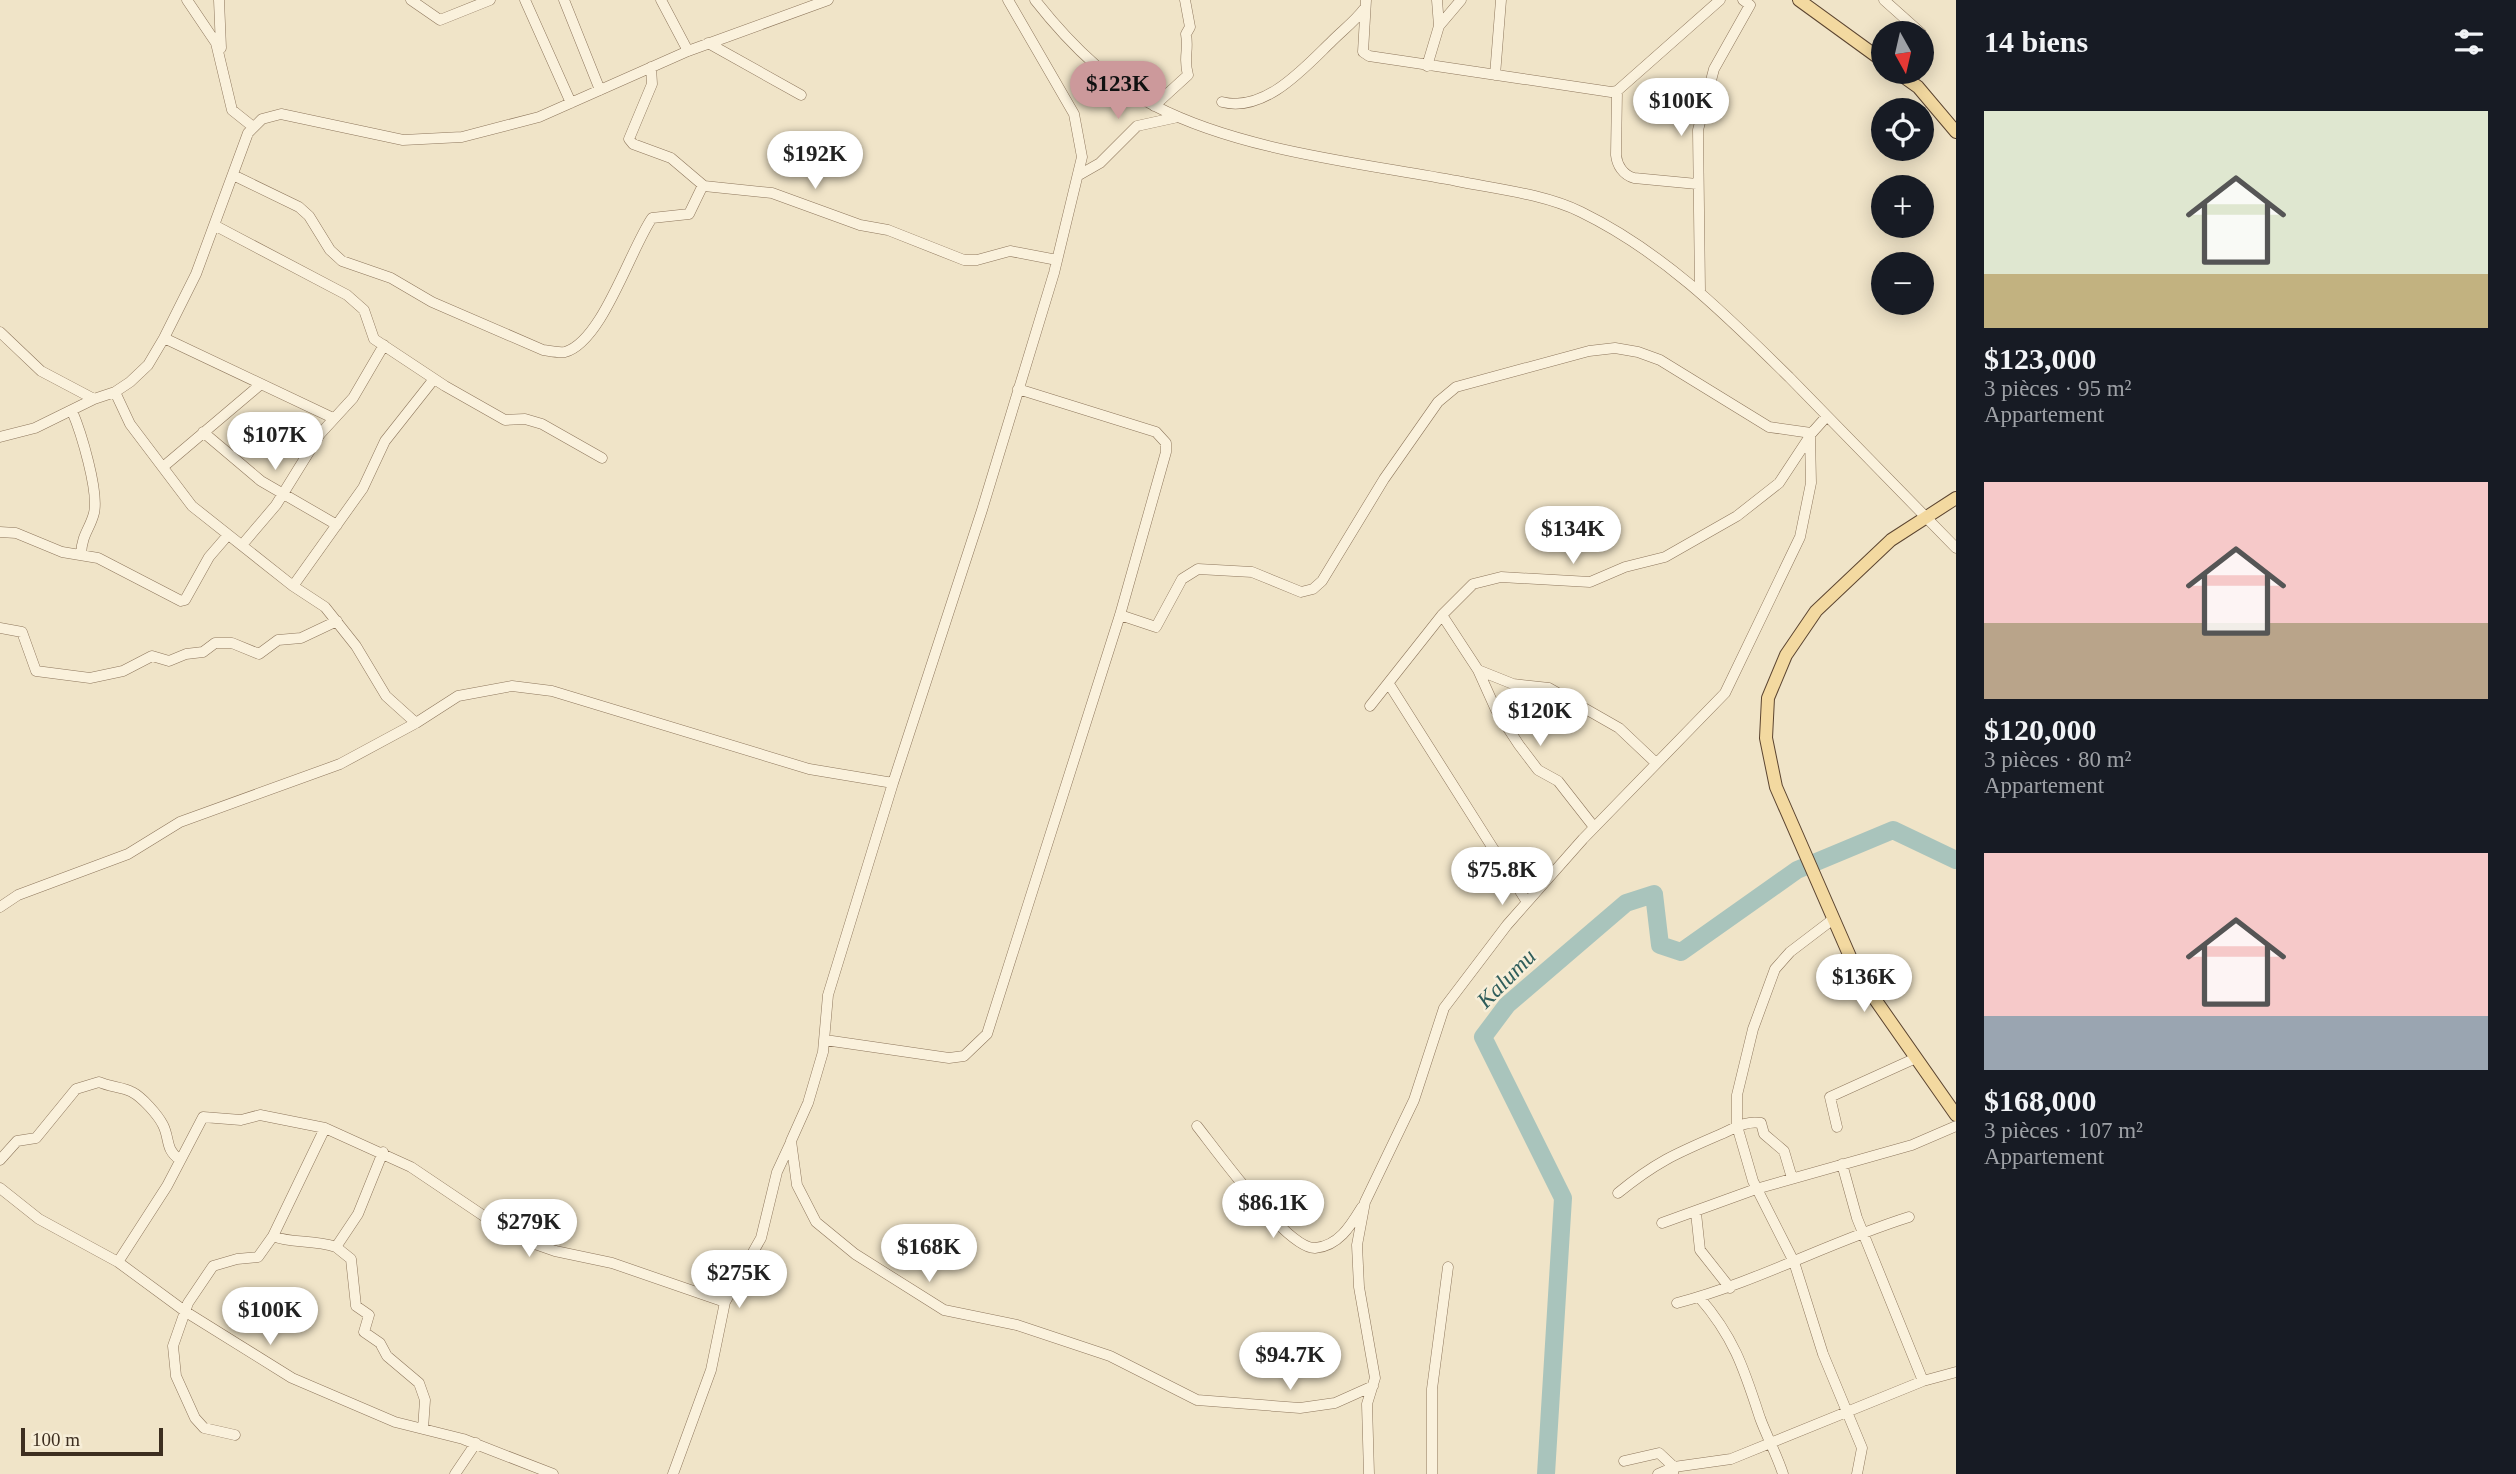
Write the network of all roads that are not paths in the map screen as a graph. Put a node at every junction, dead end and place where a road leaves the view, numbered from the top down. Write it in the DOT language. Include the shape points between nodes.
graph roads {
  1 [pos="187,0"];
  2 [pos="219,0"];
  3 [pos="411,0"];
  4 [pos="490,0"];
  5 [pos="525,0"];
  6 [pos="564,0"];
  7 [pos="661,0"];
  8 [pos="828,0"];
  9 [pos="1008,0"];
  10 [pos="1035,0"];
  11 [pos="1185,0"];
  12 [pos="1437,0"];
  13 [pos="1461,0"];
  14 [pos="1502,0"];
  15 [pos="1720,0"];
  16 [pos="1742,0"];
  17 [pos="1799,0"];
  18 [pos="1884,0"];
  19 [pos="1365,4"];
  20 [pos="1907,21"];
  21 [pos="1438,26"];
  22 [pos="708,43"];
  23 [pos="688,51"];
  24 [pos="1871,52"];
  25 [pos="221,56"];
  26 [pos="1427,66"];
  27 [pos="651,67"];
  28 [pos="1494,75"];
  29 [pos="1914,84"];
  30 [pos="600,90"];
  31 [pos="1617,92"];
  32 [pos="802,95"];
  33 [pos="1222,102"];
  34 [pos="571,103"];
  35 [pos="1154,106"];
  36 [pos="1178,117"];
  37 [pos="252,126"];
  38 [pos="1956,132"];
  39 [pos="233,175"];
  40 [pos="1079,175"];
  41 [pos="1698,184"];
  42 [pos="703,185"];
  43 [pos="214,225"];
  44 [pos="1058,260"];
  45 [pos="1700,290"];
  46 [pos="0,332"];
  47 [pos="164,338"];
  48 [pos="384,345"];
  49 [pos="434,379"];
  50 [pos="261,384"];
  51 [pos="1018,389"];
  52 [pos="115,392"];
  53 [pos="94,399"];
  54 [pos="72,411"];
  55 [pos="1827,416"];
  56 [pos="333,418"];
  57 [pos="203,432"];
  58 [pos="1810,434"];
  59 [pos="0,437"];
  60 [pos="603,458"];
  61 [pos="163,467"];
  62 [pos="284,494"];
  63 [pos="1956,498"];
  64 [pos="1926,517"];
  65 [pos="337,525"];
  66 [pos="0,532"];
  67 [pos="228,535"];
  68 [pos="242,545"];
  69 [pos="1956,548"];
  70 [pos="81,554"];
  71 [pos="293,586"];
  72 [pos="1120,615"];
  73 [pos="1442,615"];
  74 [pos="337,621"];
  75 [pos="0,628"];
  76 [pos="1478,670"];
  77 [pos="1389,684"];
  78 [pos="1370,706"];
  79 [pos="416,723"];
  80 [pos="1656,763"];
  81 [pos="892,783"];
  82 [pos="1594,827"];
  83 [pos="1527,902"];
  84 [pos="0,907"];
  85 [pos="1832,920"];
  86 [pos="825,1040"];
  87 [pos="1916,1058"];
  88 [pos="1956,1115"];
  89 [pos="1198,1126"];
  90 [pos="1737,1126"];
  91 [pos="1956,1126"];
  92 [pos="1837,1127"];
  93 [pos="325,1128"];
  94 [pos="791,1141"];
  95 [pos="383,1152"];
  96 [pos="0,1160"];
  97 [pos="179,1160"];
  98 [pos="1842,1164"];
  99 [pos="1792,1178"];
  100 [pos="0,1188"];
  101 [pos="1756,1189"];
  102 [pos="1618,1193"];
  103 [pos="1365,1202"];
  104 [pos="1696,1213"];
  105 [pos="1909,1217"];
  106 [pos="1662,1223"];
  107 [pos="1862,1231"];
  108 [pos="272,1236"];
  109 [pos="336,1247"];
  110 [pos="118,1262"];
  111 [pos="1794,1262"];
  112 [pos="1448,1267"];
  113 [pos="1730,1287"];
  114 [pos="1699,1297"];
  115 [pos="725,1302"];
  116 [pos="1676,1303"];
  117 [pos="186,1312"];
  118 [pos="1956,1372"];
  119 [pos="1923,1381"];
  120 [pos="1373,1385"];
  121 [pos="1848,1410"];
  122 [pos="423,1429"];
  123 [pos="235,1435"];
  124 [pos="476,1443"];
  125 [pos="1772,1443"];
  126 [pos="1624,1461"];
  127 [pos="1673,1471"];
  128 [pos="455,1474"];
  129 [pos="553,1474"];
  130 [pos="673,1474"];
  131 [pos="1369,1474"];
  132 [pos="1432,1474"];
  133 [pos="1658,1474"];
  134 [pos="1783,1474"];
  135 [pos="1857,1474"];
  1 -- 25 [label="street"];
  2 -- 25 [label="street"];
  3 -- 4 [label="street" via="440,20"];
  5 -- 34 [label="street"];
  6 -- 30 [label="street"];
  7 -- 23 [label="street"];
  8 -- 22 [label="street"];
  9 -- 40 [label="street" via="1074,114 1083,147"];
  10 -- 35 [label="street" via="1086,57"];
  11 -- 35 [label="street" via="1190,27 1183,61 1188,75"];
  12 -- 21 [label="street"];
  13 -- 21 [label="street"];
  14 -- 28 [label="street"];
  15 -- 31 [label="street"];
  16 -- 41 [label="street" via="1749,5 1714,69 1698,130"];
  17 -- 24 [label="main road"];
  18 -- 20 [label="street"];
  19 -- 26 [label="street" via="1366,55"];
  19 -- 33 [label="street" via="1307,68 1251,102"];
  21 -- 26 [label="street"];
  22 -- 23 [label="street"];
  22 -- 32 [label="street"];
  23 -- 27 [label="street"];
  25 -- 37 [label="street" via="229,105"];
  26 -- 28 [label="street"];
  27 -- 30 [label="street"];
  27 -- 42 [label="street" via="652,84 629,139 671,158"];
  28 -- 31 [label="street"];
  29 -- 38 [label="main road"];
  30 -- 34 [label="street"];
  31 -- 41 [label="street" via="1616,155 1625,173 1634,178"];
  34 -- 37 [label="street" via="497,129 432,140 366,134 281,114"];
  35 -- 36 [label="street"];
  36 -- 40 [label="street" via="1137,126 1100,163"];
  36 -- 45 [label="street" via="1320,158 1496,189 1570,208 1651,253"];
  37 -- 39 [label="street"];
  39 -- 42 [label="street" via="299,207 342,261 391,278 432,302 532,345 561,352 576,347 593,331 652,218 689,214"];
  39 -- 43 [label="street"];
  40 -- 44 [label="street"];
  41 -- 45 [label="street"];
  42 -- 44 [label="street" via="772,193 964,260 1010,251"];
  43 -- 47 [label="street"];
  43 -- 48 [label="street" via="360,304 371,334"];
  44 -- 51 [label="street"];
  45 -- 55 [label="street"];
  46 -- 53 [label="street" via="41,371"];
  47 -- 50 [label="street"];
  47 -- 52 [label="street" via="142,372"];
  48 -- 49 [label="street"];
  48 -- 56 [label="street" via="353,398"];
  49 -- 60 [label="street" via="505,420 532,420"];
  49 -- 65 [label="street" via="385,441 367,480"];
  50 -- 56 [label="street"];
  50 -- 57 [label="street"];
  51 -- 72 [label="street" via="1156,432 1166,443"];
  51 -- 81 [label="street" via="964,571"];
  52 -- 53 [label="street"];
  52 -- 61 [label="street" via="130,424"];
  53 -- 54 [label="street"];
  54 -- 59 [label="street"];
  54 -- 70 [label="street" via="85,443 94,509 82,534"];
  55 -- 58 [label="street"];
  55 -- 64 [label="street"];
  56 -- 62 [label="street" via="309,447"];
  57 -- 61 [label="street"];
  57 -- 62 [label="street" via="261,481"];
  58 -- 72 [label="street" via="1769,427 1694,379 1638,352 1615,348 1589,351 1449,391 1384,479 1313,589 1295,591 1252,572 1198,569 1182,579 1156,627"];
  58 -- 73 [label="street" via="1780,483 1737,516 1665,557 1590,582 1501,576 1477,582"];
  58 -- 80 [label="street" via="1809,506 1786,570 1725,693"];
  61 -- 67 [label="street" via="192,506"];
  62 -- 65 [label="street"];
  62 -- 68 [label="street"];
  63 -- 64 [label="main road"];
  64 -- 69 [label="street"];
  64 -- 85 [label="main road" via="1891,540 1816,611 1786,655 1768,698 1766,738 1776,787"];
  65 -- 71 [label="street"];
  66 -- 70 [label="street"];
  67 -- 68 [label="street"];
  67 -- 70 [label="street" via="181,601 102,560"];
  68 -- 71 [label="street"];
  71 -- 74 [label="street"];
  72 -- 86 [label="street" via="987,1034 964,1056 949,1058"];
  73 -- 76 [label="street"];
  73 -- 77 [label="street"];
  74 -- 75 [label="street" via="301,638 278,640 259,654 232,643 215,643 203,652 169,661 152,656 112,675 82,678 36,671 22,632"];
  74 -- 79 [label="street" via="386,696"];
  76 -- 80 [label="street" via="1513,684 1549,688 1619,728"];
  76 -- 82 [label="street" via="1519,745 1538,770 1558,781"];
  77 -- 78 [label="street"];
  77 -- 83 [label="street"];
  79 -- 81 [label="street" via="458,696 530,687 809,769"];
  79 -- 84 [label="street" via="340,764 180,822 128,854 18,895"];
  80 -- 82 [label="street"];
  81 -- 86 [label="street" via="828,995"];
  82 -- 83 [label="street"];
  83 -- 103 [label="street" via="1450,997 1414,1100"];
  85 -- 87 [label="main road" via="1858,975"];
  85 -- 90 [label="street" via="1775,969 1753,1029 1737,1095"];
  86 -- 94 [label="street" via="808,1103"];
  87 -- 88 [label="main road"];
  87 -- 92 [label="street" via="1830,1097"];
  89 -- 103 [label="street" via="1266,1210 1303,1245 1312,1248 1331,1243 1349,1228"];
  90 -- 99 [label="street" via="1761,1123 1766,1136 1784,1151"];
  90 -- 101 [label="street"];
  90 -- 102 [label="street" via="1672,1154"];
  91 -- 98 [label="street" via="1912,1145"];
  93 -- 95 [label="street"];
  93 -- 97 [label="street" via="260,1115 241,1120 207,1115"];
  93 -- 108 [label="street"];
  94 -- 115 [label="street" via="777,1172 758,1244"];
  94 -- 120 [label="street" via="797,1185 816,1222 855,1254 944,1310 1017,1325 1110,1356 1204,1402 1309,1407 1335,1403"];
  95 -- 109 [label="street" via="356,1218"];
  95 -- 115 [label="street" via="515,1237"];
  96 -- 97 [label="street" via="19,1141 36,1138 76,1090 99,1082 130,1091 143,1102 162,1124 169,1151"];
  97 -- 110 [label="street"];
  98 -- 99 [label="street"];
  98 -- 107 [label="street"];
  99 -- 101 [label="street"];
  100 -- 110 [label="street" via="39,1219"];
  101 -- 104 [label="street"];
  101 -- 111 [label="street"];
  103 -- 120 [label="street" via="1357,1262"];
  104 -- 106 [label="street"];
  104 -- 113 [label="street" via="1700,1250"];
  105 -- 107 [label="street"];
  107 -- 111 [label="street"];
  107 -- 119 [label="street"];
  108 -- 109 [label="street" via="286,1242 314,1240"];
  108 -- 117 [label="street" via="258,1257 213,1266"];
  109 -- 122 [label="street" via="351,1259 356,1306 369,1314 365,1333 380,1343 423,1391"];
  110 -- 117 [label="street"];
  111 -- 113 [label="street"];
  111 -- 121 [label="street" via="1823,1354"];
  112 -- 132 [label="street" via="1432,1389"];
  113 -- 114 [label="street"];
  114 -- 116 [label="street"];
  114 -- 125 [label="street" via="1721,1324 1748,1375"];
  115 -- 130 [label="street" via="711,1370"];
  117 -- 122 [label="street" via="303,1384 394,1422"];
  117 -- 123 [label="street" via="173,1346 176,1376 199,1424"];
  118 -- 119 [label="street"];
  119 -- 121 [label="street"];
  120 -- 131 [label="street" via="1367,1404"];
  121 -- 125 [label="street"];
  121 -- 135 [label="street" via="1862,1448"];
  122 -- 124 [label="street"];
  124 -- 128 [label="street"];
  124 -- 129 [label="street"];
  125 -- 127 [label="street" via="1725,1460"];
  125 -- 134 [label="street"];
  126 -- 127 [label="street" via="1659,1453"];
  127 -- 133 [label="street"];
}
